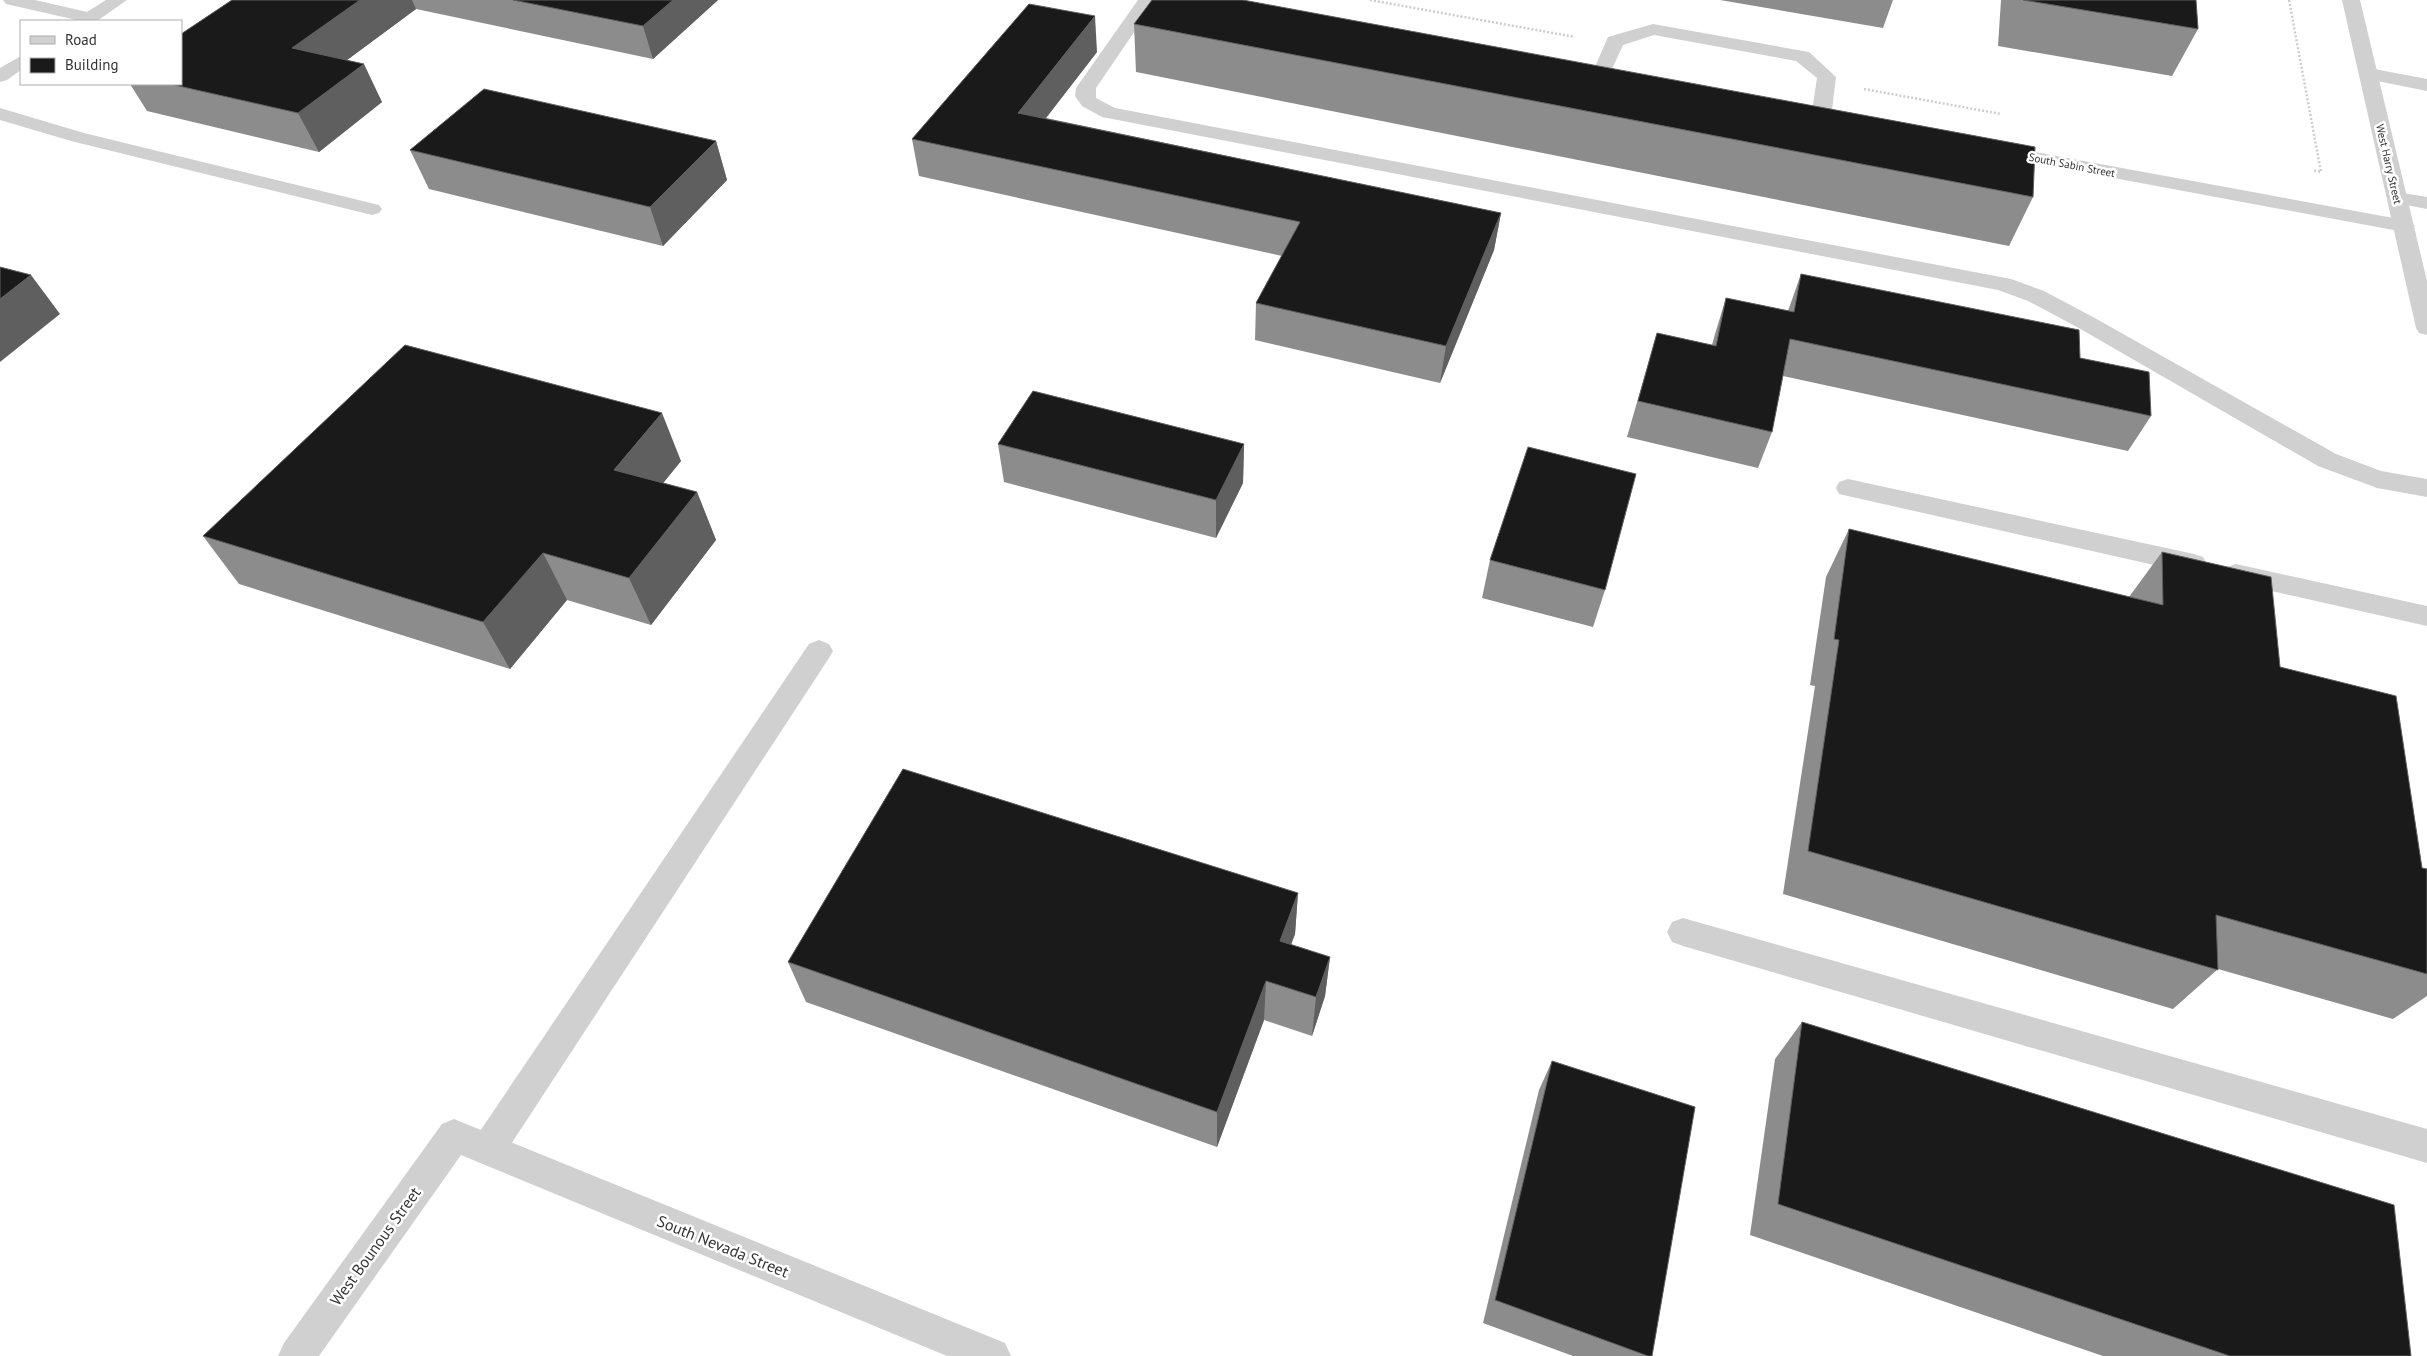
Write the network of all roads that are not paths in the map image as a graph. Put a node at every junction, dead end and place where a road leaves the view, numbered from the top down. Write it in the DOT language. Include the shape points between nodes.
graph roads {
  1 [pos="12,0"];
  2 [pos="118,0"];
  3 [pos="1146,0"];
  4 [pos="2351,0"];
  5 [pos="87,20"];
  6 [pos="20,63"];
  7 [pos="1580,74"];
  8 [pos="2369,74"];
  9 [pos="0,76"];
  10 [pos="1599,78"];
  11 [pos="1619,81"];
  12 [pos="2427,84"];
  13 [pos="0,114"];
  14 [pos="1802,114"];
  15 [pos="1821,118"];
  16 [pos="1841,122"];
  17 [pos="1977,147"];
  18 [pos="2397,198"];
  19 [pos="2427,203"];
  20 [pos="372,209"];
  21 [pos="2404,226"];
  22 [pos="2420,268"];
  23 [pos="2427,328"];
  24 [pos="1848,488"];
  25 [pos="2427,488"];
  26 [pos="2427,616"];
  27 [pos="819,651"];
  28 [pos="1683,932"];
  29 [pos="454,1136"];
  30 [pos="2427,1146"];
  31 [pos="488,1149"];
  32 [pos="297,1356"];
  33 [pos="992,1356"];
  1 -- 5 [label="street"];
  2 -- 5 [label="street"];
  3 -- 25 [label="street" via="1086,88 1085,96 1089,102 1109,113 2003,284 2053,305 2327,460 2377,479"];
  4 -- 8 [label="street, West Harry Street"];
  6 -- 9 [label="street"];
  7 -- 10 [label="street"];
  8 -- 12 [label="street"];
  8 -- 18 [label="street, West Harry Street"];
  10 -- 11 [label="street"];
  10 -- 15 [label="street" via="1615,41 1653,29 1662,30 1802,56 1827,77"];
  13 -- 20 [label="street" via="78,137"];
  14 -- 15 [label="street"];
  15 -- 16 [label="street"];
  17 -- 21 [label="street, South Sabin Street"];
  18 -- 19 [label="street"];
  18 -- 21 [label="street, West Harry Street"];
  21 -- 22 [label="street, West Harry Street"];
  22 -- 23 [label="street, West Harry Street"];
  24 -- 26 [label="street"];
  27 -- 31 [label="street"];
  28 -- 30 [label="street"];
  29 -- 31 [label="street, South Nevada Street"];
  29 -- 32 [label="street, West Bounous Street"];
  31 -- 33 [label="street, South Nevada Street"];
}
